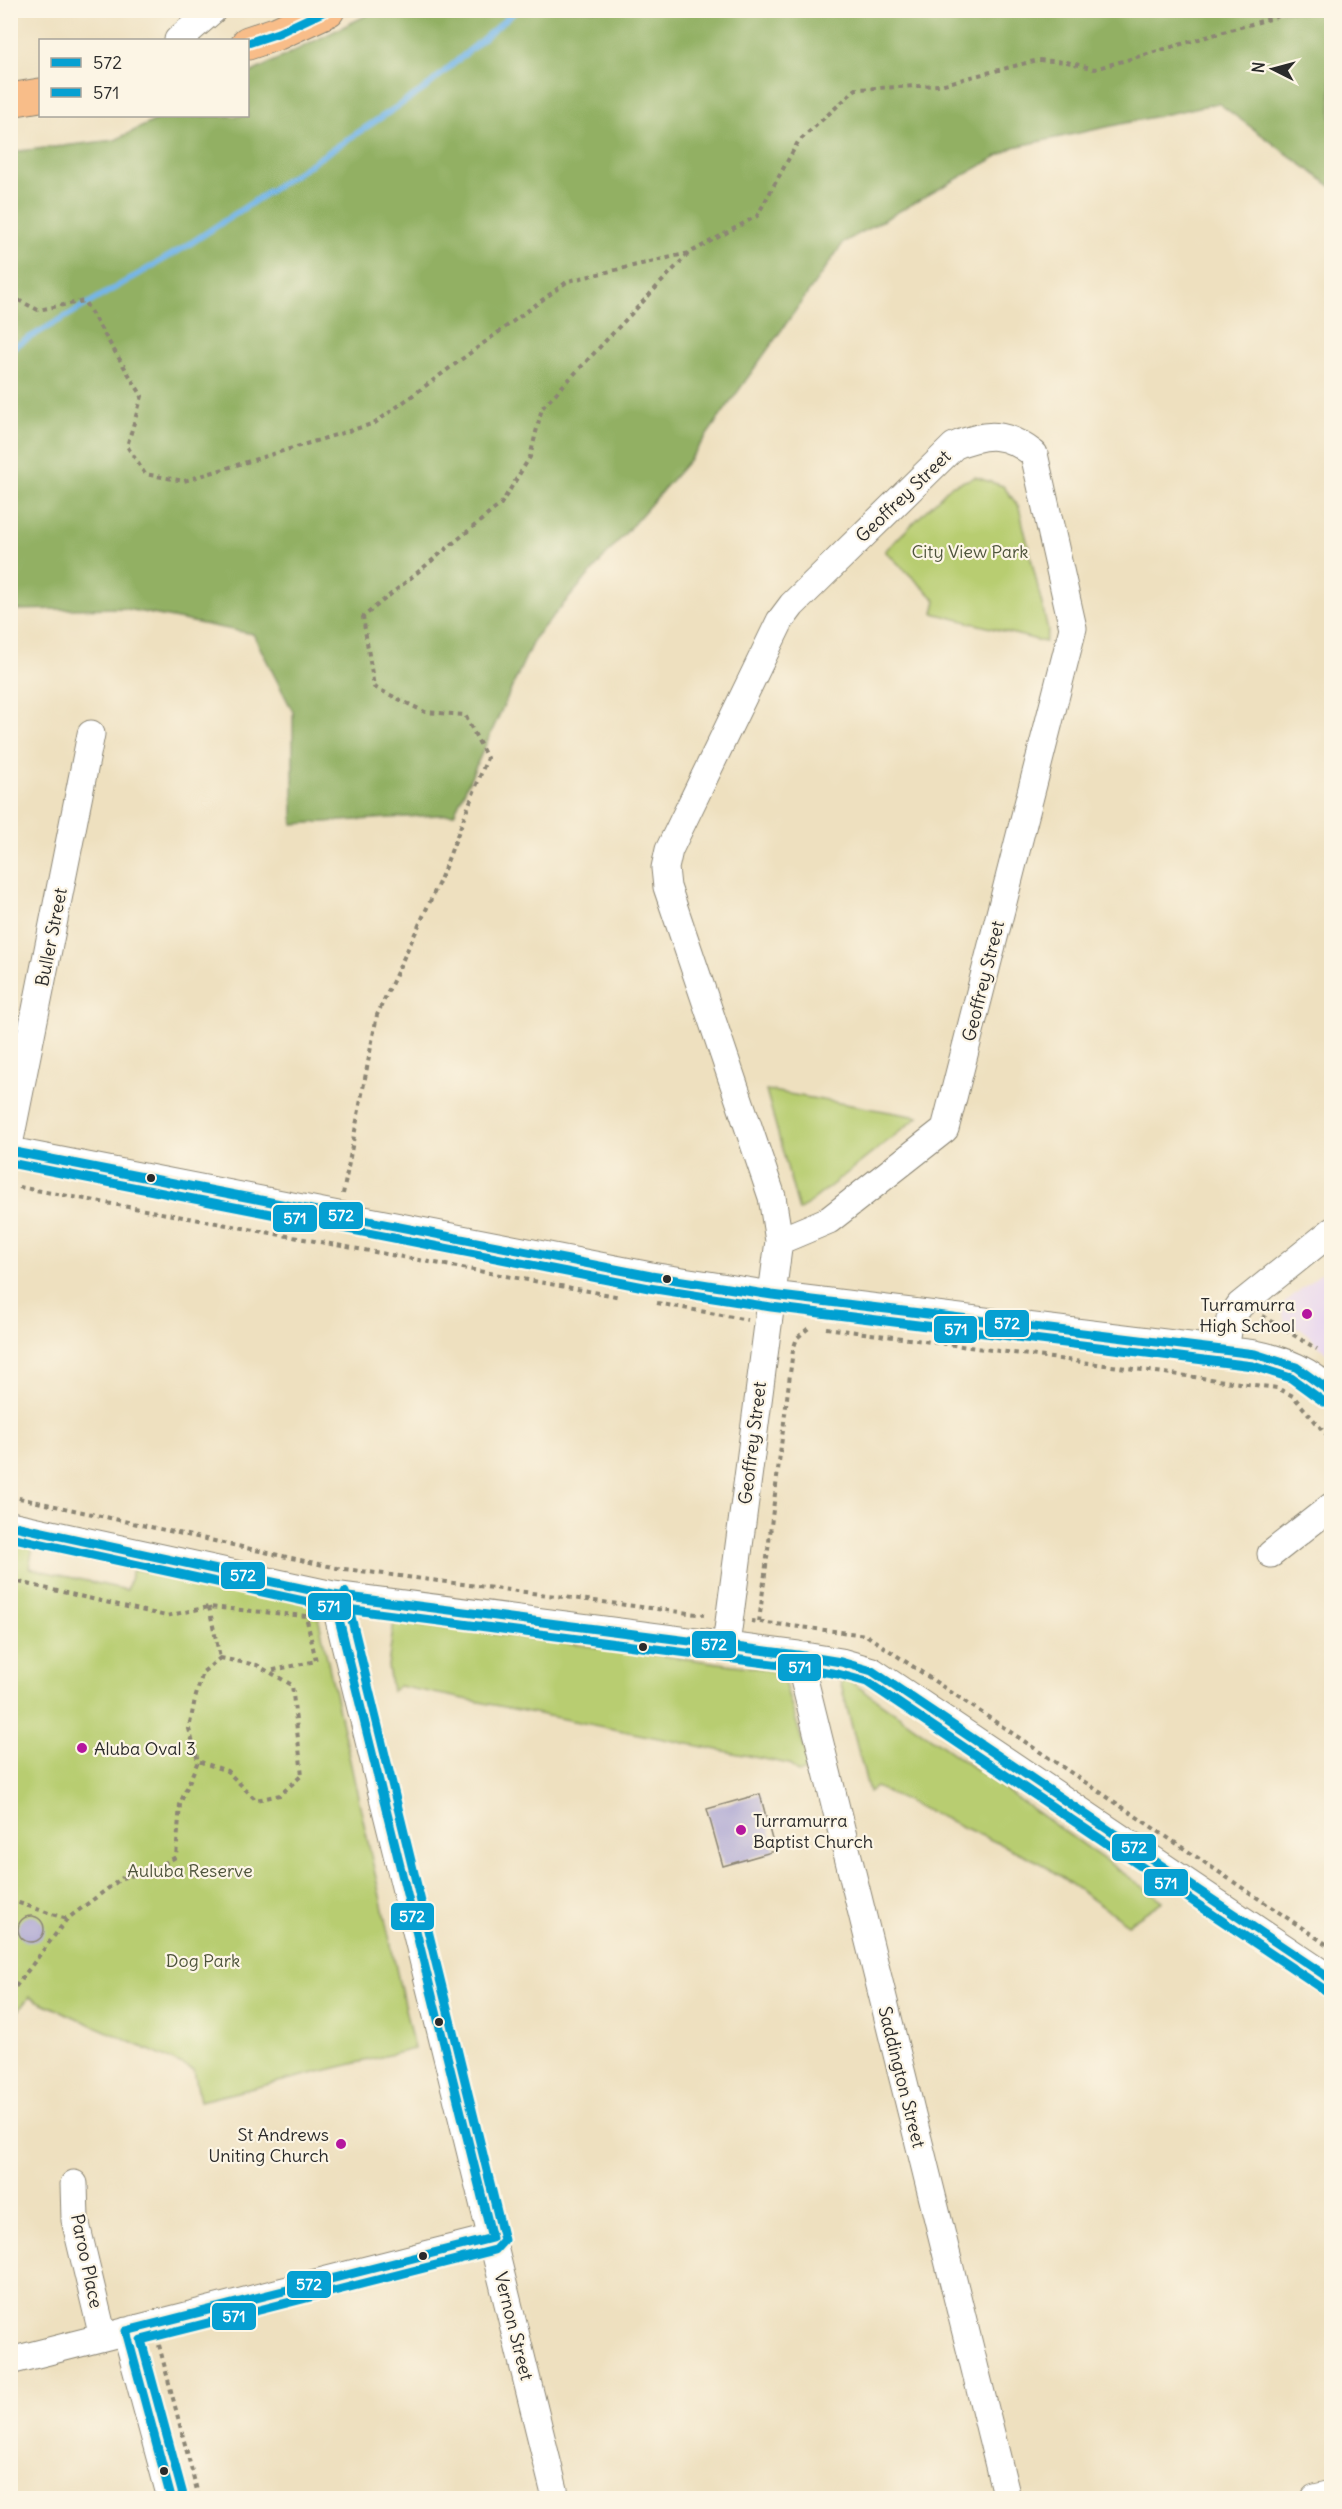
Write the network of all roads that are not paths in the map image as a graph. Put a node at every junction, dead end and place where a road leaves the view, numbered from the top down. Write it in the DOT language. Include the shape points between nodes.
graph roads {
  1 [pos="213,10"];
  2 [pos="328,10"];
  3 [pos="179,39"];
  4 [pos="249,43"];
  5 [pos="39,95"];
  6 [pos="10,99"];
  7 [pos="91,734"];
  8 [pos="10,1140"];
  9 [pos="10,1152"];
  10 [pos="1332,1231"];
  11 [pos="779,1242"];
  12 [pos="772,1295"];
  13 [pos="1225,1350"];
  14 [pos="1332,1393"];
  15 [pos="1332,1506"];
  16 [pos="10,1525"];
  17 [pos="1271,1554"];
  18 [pos="333,1595"];
  19 [pos="726,1645"];
  20 [pos="798,1655"];
  21 [pos="1332,1980"];
  22 [pos="74,2184"];
  23 [pos="492,2238"];
  24 [pos="115,2334"];
  25 [pos="10,2361"];
  26 [pos="1332,2494"];
  27 [pos="171,2499"];
  28 [pos="556,2499"];
  29 [pos="1007,2499"];
  30 [pos="1315,2499"];
  1 -- 3 [label="street"];
  2 -- 4 [label="main road"];
  5 -- 6 [label="main road"];
  7 -- 8 [label="street, Buller Street"];
  9 -- 12 [label="street" via="651,1276"];
  10 -- 13 [label="street" via="1240,1305 1230,1319"];
  11 -- 11 [label="street, Geoffrey Street" via="772,1197 667,887 669,849 780,621 792,605 954,446 977,436 1002,436 1020,442 1034,454 1073,628 945,1129 829,1220"];
  11 -- 12 [label="street, Geoffrey Street"];
  12 -- 13 [label="street"];
  12 -- 19 [label="street, Geoffrey Street"];
  13 -- 14 [label="street" via="1281,1359 1313,1376"];
  15 -- 17 [label="street"];
  16 -- 18 [label="street"];
  18 -- 19 [label="street"];
  18 -- 23 [label="street, Vernon Street"];
  19 -- 20 [label="street"];
  20 -- 21 [label="street" via="872,1671"];
  20 -- 29 [label="street, Saddington Street"];
  22 -- 24 [label="street, Paroo Place" via="75,2220"];
  23 -- 24 [label="street"];
  23 -- 28 [label="street, Vernon Street"];
  24 -- 25 [label="street"];
  24 -- 27 [label="street, Paroo Place"];
  26 -- 30 [label="street"];
}
